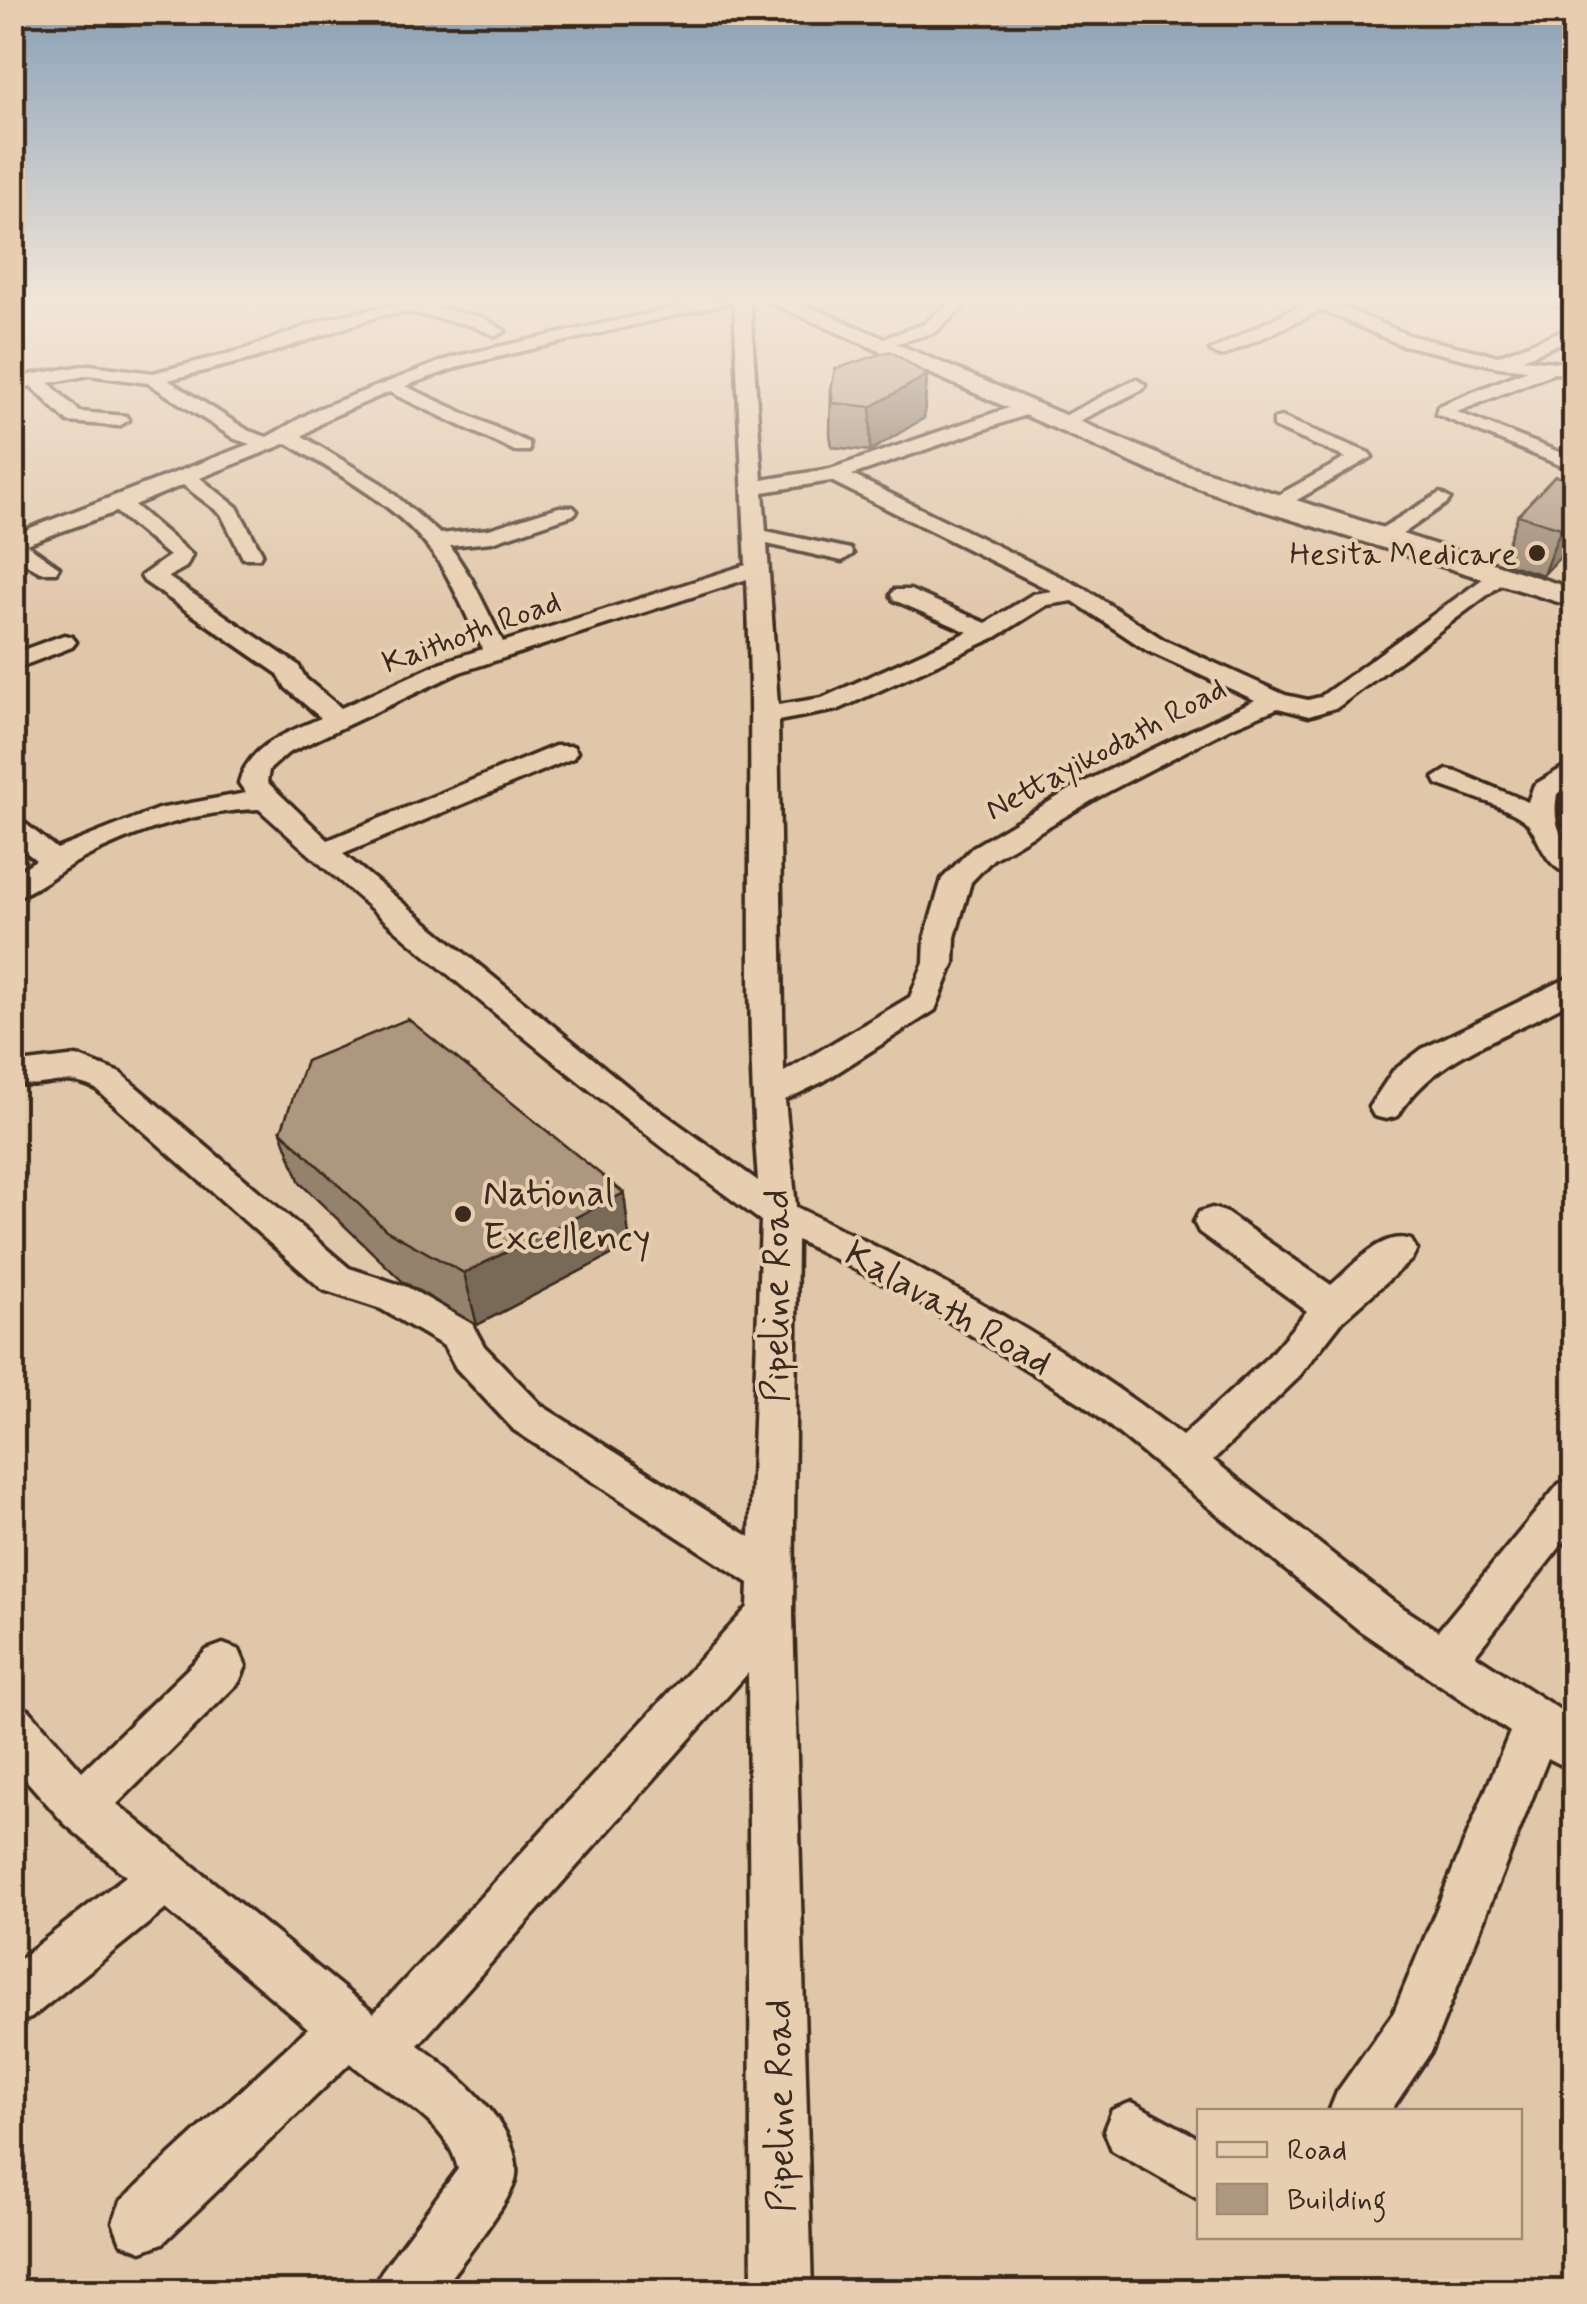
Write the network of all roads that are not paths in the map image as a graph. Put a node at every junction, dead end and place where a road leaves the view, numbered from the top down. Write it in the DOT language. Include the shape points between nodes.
graph roads {
  1 [pos="66,410"];
  2 [pos="201,410"];
  3 [pos="332,410"];
  4 [pos="442,410"];
  5 [pos="750,410"];
  6 [pos="1023,410"];
  7 [pos="1035,410"];
  8 [pos="1086,410"];
  9 [pos="1446,410"];
  10 [pos="119,420"];
  11 [pos="1062,422"];
  12 [pos="1281,424"];
  13 [pos="278,440"];
  14 [pos="522,447"];
  15 [pos="1574,465"];
  16 [pos="834,474"];
  17 [pos="184,476"];
  18 [pos="752,488"];
  19 [pos="1440,499"];
  20 [pos="118,502"];
  21 [pos="1274,505"];
  22 [pos="566,511"];
  23 [pos="1383,537"];
  24 [pos="435,542"];
  25 [pos="12,544"];
  26 [pos="252,552"];
  27 [pos="755,552"];
  28 [pos="842,554"];
  29 [pos="48,567"];
  30 [pos="1503,575"];
  31 [pos="1077,594"];
  32 [pos="902,595"];
  33 [pos="1574,598"];
  34 [pos="988,632"];
  35 [pos="64,642"];
  36 [pos="497,653"];
  37 [pos="12,663"];
  38 [pos="1276,700"];
  39 [pos="765,715"];
  40 [pos="337,718"];
  41 [pos="564,752"];
  42 [pos="1574,770"];
  43 [pos="1447,778"];
  44 [pos="266,800"];
  45 [pos="1538,816"];
  46 [pos="12,827"];
  47 [pos="324,852"];
  48 [pos="56,862"];
  49 [pos="1574,866"];
  50 [pos="12,889"];
  51 [pos="1574,985"];
  52 [pos="12,1069"];
  53 [pos="768,1094"];
  54 [pos="1386,1107"];
  55 [pos="779,1215"];
  56 [pos="1212,1222"];
  57 [pos="1398,1250"];
  58 [pos="1328,1310"];
  59 [pos="1184,1462"];
  60 [pos="1574,1497"];
  61 [pos="771,1594"];
  62 [pos="1442,1660"];
  63 [pos="223,1666"];
  64 [pos="12,1727"];
  65 [pos="1556,1735"];
  66 [pos="80,1806"];
  67 [pos="166,1876"];
  68 [pos="12,1999"];
  69 [pos="363,2039"];
  70 [pos="1359,2109"];
  71 [pos="1132,2130"];
  72 [pos="1197,2170"];
  73 [pos="142,2222"];
  74 [pos="403,2292"];
  75 [pos="782,2292"];
  1 -- 10 [label="street" via="75,418"];
  2 -- 13 [label="street" via="242,436"];
  3 -- 13 [label="street"];
  4 -- 14 [label="street"];
  5 -- 18 [label="street, Pipeline Road"];
  6 -- 16 [label="street"];
  7 -- 11 [label="main road"];
  8 -- 11 [label="street"];
  9 -- 15 [label="street"];
  11 -- 21 [label="main road"];
  12 -- 21 [label="street" via="1362,457"];
  13 -- 17 [label="street"];
  13 -- 24 [label="street" via="377,490"];
  16 -- 18 [label="street"];
  16 -- 31 [label="street"];
  17 -- 20 [label="street"];
  17 -- 26 [label="street" via="230,511"];
  18 -- 27 [label="street, Pipeline Road"];
  19 -- 23 [label="street"];
  20 -- 25 [label="street"];
  20 -- 40 [label="street" via="181,556 152,576 289,670"];
  21 -- 23 [label="main road"];
  22 -- 24 [label="street" via="492,535"];
  23 -- 30 [label="main road"];
  24 -- 36 [label="street"];
  25 -- 29 [label="street"];
  27 -- 28 [label="street"];
  27 -- 36 [label="street, Kaithoth Road"];
  27 -- 39 [label="street, Pipeline Road"];
  30 -- 33 [label="main road"];
  30 -- 38 [label="street, Nettayikodath Road" via="1329,702 1308,708"];
  31 -- 34 [label="street" via="1041,599"];
  31 -- 38 [label="street" via="1155,645"];
  32 -- 34 [label="street"];
  34 -- 39 [label="street" via="828,704"];
  35 -- 37 [label="street"];
  36 -- 40 [label="street, Kaithoth Road"];
  38 -- 53 [label="street, Nettayikodath Road" via="1149,759 983,853 957,879 924,1003"];
  39 -- 53 [label="street, Pipeline Road"];
  40 -- 44 [label="street, Kaithoth Road" via="279,747 256,768 253,784"];
  41 -- 47 [label="street"];
  42 -- 45 [label="street" via="1544,791"];
  43 -- 45 [label="street"];
  44 -- 47 [label="street, Kalavath Road"];
  44 -- 48 [label="street" via="230,799 170,816"];
  45 -- 49 [label="street" via="1549,843"];
  46 -- 48 [label="street"];
  47 -- 55 [label="street, Kalavath Road" via="627,1105"];
  48 -- 50 [label="street"];
  51 -- 54 [label="street" via="1419,1069"];
  52 -- 61 [label="street" via="75,1068 108,1081 336,1280 394,1298 458,1335 470,1357 528,1418"];
  53 -- 55 [label="street, Pipeline Road"];
  55 -- 59 [label="street, Kalavath Road" via="934,1293 1098,1393"];
  55 -- 61 [label="street, Pipeline Road"];
  56 -- 58 [label="street" via="1317,1295"];
  57 -- 58 [label="street"];
  58 -- 59 [label="street" via="1288,1360"];
  59 -- 62 [label="street, Kalavath Road" via="1374,1615"];
  60 -- 62 [label="street"];
  61 -- 69 [label="street"];
  61 -- 75 [label="street, Pipeline Road"];
  62 -- 65 [label="street, Kalavath Road"];
  63 -- 66 [label="street"];
  64 -- 66 [label="street"];
  65 -- 70 [label="street" via="1413,2030"];
  66 -- 67 [label="street"];
  67 -- 68 [label="street"];
  67 -- 69 [label="street"];
  69 -- 73 [label="street"];
  69 -- 74 [label="street" via="432,2088 480,2145 488,2176"];
  71 -- 72 [label="street"];
}
